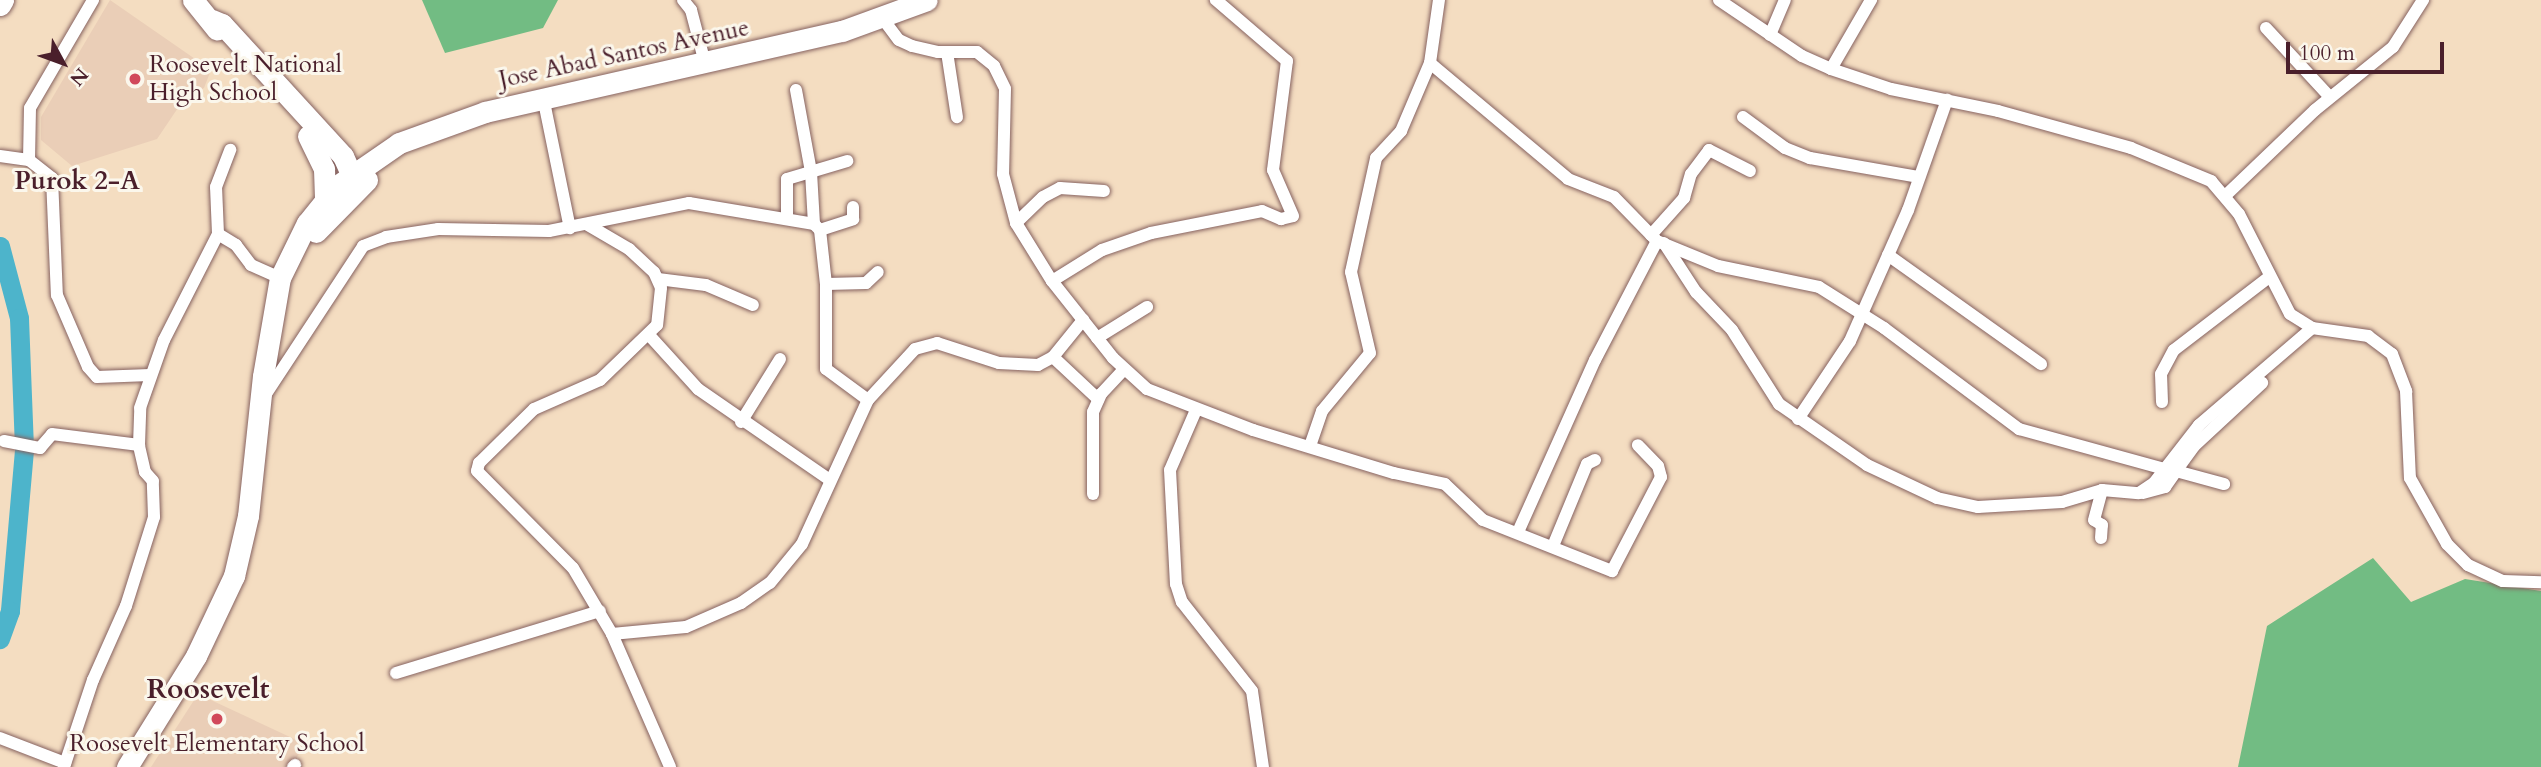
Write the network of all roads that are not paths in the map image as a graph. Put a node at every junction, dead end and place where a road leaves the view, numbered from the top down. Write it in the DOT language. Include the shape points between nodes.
graph roads {
  1 [pos="93,0"];
  2 [pos="193,0"];
  3 [pos="683,0"];
  4 [pos="927,0"];
  5 [pos="1216,0"];
  6 [pos="1439,0"];
  7 [pos="1719,0"];
  8 [pos="1785,0"];
  9 [pos="1871,0"];
  10 [pos="2423,0"];
  11 [pos="883,19"];
  12 [pos="2266,28"];
  13 [pos="1770,34"];
  14 [pos="947,52"];
  15 [pos="705,63"];
  16 [pos="1430,64"];
  17 [pos="1831,69"];
  18 [pos="796,90"];
  19 [pos="543,97"];
  20 [pos="2330,97"];
  21 [pos="1947,100"];
  22 [pos="957,117"];
  23 [pos="1743,117"];
  24 [pos="312,131"];
  25 [pos="230,150"];
  26 [pos="0,156"];
  27 [pos="377,157"];
  28 [pos="29,160"];
  29 [pos="847,161"];
  30 [pos="1750,171"];
  31 [pos="811,172"];
  32 [pos="351,174"];
  33 [pos="1919,177"];
  34 [pos="1104,191"];
  35 [pos="2225,196"];
  36 [pos="328,206"];
  37 [pos="853,207"];
  38 [pos="787,218"];
  39 [pos="1016,223"];
  40 [pos="588,225"];
  41 [pos="817,227"];
  42 [pos="570,228"];
  43 [pos="218,234"];
  44 [pos="1658,240"];
  45 [pos="1888,255"];
  46 [pos="878,272"];
  47 [pos="2269,277"];
  48 [pos="280,278"];
  49 [pos="658,279"];
  50 [pos="1052,281"];
  51 [pos="826,284"];
  52 [pos="753,305"];
  53 [pos="1147,307"];
  54 [pos="1861,314"];
  55 [pos="274,320"];
  56 [pos="1083,320"];
  57 [pos="2312,328"];
  58 [pos="649,335"];
  59 [pos="1097,338"];
  60 [pos="1052,357"];
  61 [pos="780,359"];
  62 [pos="2041,364"];
  63 [pos="1123,370"];
  64 [pos="150,375"];
  65 [pos="2262,383"];
  66 [pos="1098,399"];
  67 [pos="868,400"];
  68 [pos="2162,402"];
  69 [pos="260,403"];
  70 [pos="1196,410"];
  71 [pos="1798,419"];
  72 [pos="741,422"];
  73 [pos="6,442"];
  74 [pos="1638,444"];
  75 [pos="139,446"];
  76 [pos="1310,446"];
  77 [pos="1595,460"];
  78 [pos="2170,470"];
  79 [pos="830,480"];
  80 [pos="2224,484"];
  81 [pos="2102,490"];
  82 [pos="1093,495"];
  83 [pos="1518,532"];
  84 [pos="2101,538"];
  85 [pos="1553,546"];
  86 [pos="2541,582"];
  87 [pos="600,611"];
  88 [pos="612,634"];
  89 [pos="396,673"];
  90 [pos="0,738"];
  91 [pos="65,765"];
  92 [pos="127,767"];
  93 [pos="670,767"];
  94 [pos="1263,767"];
  1 -- 28 [label="street" via="30,108"];
  2 -- 24 [label="highway" via="222,24"];
  3 -- 15 [label="street" via="691,10"];
  4 -- 11 [label="highway, Jose Abad Santos Avenue"];
  5 -- 50 [label="street" via="1287,61 1273,170 1293,216 1281,219 1262,211 1150,233 1102,250"];
  6 -- 16 [label="street"];
  7 -- 13 [label="street"];
  8 -- 13 [label="street"];
  9 -- 17 [label="street"];
  10 -- 20 [label="street" via="2393,47"];
  11 -- 14 [label="street" via="899,40"];
  11 -- 15 [label="highway, Jose Abad Santos Avenue"];
  12 -- 20 [label="street"];
  13 -- 17 [label="street"];
  14 -- 22 [label="street"];
  14 -- 39 [label="street" via="977,52 1002,78 1003,174"];
  15 -- 19 [label="highway, Jose Abad Santos Avenue"];
  16 -- 44 [label="street" via="1568,179 1614,197"];
  16 -- 76 [label="street" via="1401,131 1376,158 1351,272 1370,353 1322,411"];
  17 -- 21 [label="street"];
  18 -- 31 [label="street"];
  19 -- 27 [label="highway, Jose Abad Santos Avenue" via="430,130"];
  19 -- 42 [label="street"];
  20 -- 35 [label="street"];
  21 -- 33 [label="street"];
  21 -- 35 [label="street" via="2160,157 2211,181"];
  23 -- 33 [label="street" via="1803,155"];
  24 -- 27 [label="highway" via="355,154"];
  24 -- 32 [label="highway" via="343,156"];
  24 -- 36 [label="highway" via="324,169"];
  25 -- 43 [label="street" via="216,187"];
  26 -- 28 [label="street"];
  27 -- 32 [label="highway, Jose Abad Santos Avenue"];
  27 -- 36 [label="highway" via="374,173"];
  28 -- 64 [label="street" via="52,178 57,295 78,350 97,377"];
  29 -- 31 [label="street"];
  30 -- 44 [label="street" via="1709,150 1691,174 1684,198"];
  31 -- 38 [label="street" via="786,179"];
  31 -- 41 [label="street"];
  32 -- 36 [label="highway"];
  33 -- 45 [label="street"];
  34 -- 39 [label="street" via="1060,188"];
  35 -- 47 [label="street"];
  36 -- 48 [label="highway" via="293,246"];
  36 -- 55 [label="highway"];
  37 -- 41 [label="street" via="853,219"];
  38 -- 40 [label="street" via="689,203"];
  38 -- 41 [label="street"];
  39 -- 50 [label="street"];
  40 -- 42 [label="street"];
  40 -- 49 [label="street" via="629,250"];
  41 -- 51 [label="street"];
  42 -- 69 [label="street" via="438,229 386,237 363,246"];
  43 -- 48 [label="street" via="236,245 251,265"];
  43 -- 64 [label="street"];
  44 -- 54 [label="street" via="1718,266 1819,287"];
  44 -- 71 [label="street" via="1737,338 1769,393"];
  44 -- 83 [label="street" via="1595,360"];
  45 -- 54 [label="street"];
  45 -- 62 [label="street"];
  46 -- 51 [label="street" via="866,283"];
  47 -- 57 [label="street" via="2283,307"];
  47 -- 68 [label="street" via="2174,350 2161,374"];
  48 -- 55 [label="highway"];
  49 -- 52 [label="street" via="706,285"];
  49 -- 58 [label="street" via="660,309"];
  50 -- 56 [label="street"];
  51 -- 67 [label="street" via="826,369"];
  53 -- 59 [label="street"];
  54 -- 71 [label="street" via="1837,364"];
  54 -- 78 [label="street" via="2019,429"];
  55 -- 69 [label="highway"];
  56 -- 59 [label="street"];
  56 -- 60 [label="street"];
  57 -- 78 [label="street" via="2199,425"];
  57 -- 86 [label="street" via="2368,336 2392,354 2406,391 2410,478 2454,552 2502,581"];
  58 -- 72 [label="street" via="689,381"];
  58 -- 87 [label="street" via="600,380 534,409 479,463 477,471 573,568"];
  59 -- 63 [label="street"];
  60 -- 66 [label="street"];
  60 -- 67 [label="street" via="1038,365 1014,366 944,344 927,344 907,355"];
  61 -- 72 [label="street"];
  63 -- 66 [label="street"];
  63 -- 70 [label="street" via="1147,389"];
  64 -- 75 [label="street" via="140,408"];
  65 -- 78 [label="street"];
  66 -- 82 [label="street" via="1093,412"];
  67 -- 79 [label="street"];
  69 -- 92 [label="highway" via="248,516 234,576 196,656"];
  70 -- 76 [label="street"];
  70 -- 94 [label="street" via="1170,470 1176,584 1182,602 1252,691"];
  71 -- 81 [label="street" via="1854,459 1958,504 2062,502"];
  72 -- 79 [label="street"];
  73 -- 75 [label="street" via="40,448 52,434"];
  74 -- 85 [label="street" via="1658,466 1661,477 1616,570"];
  75 -- 91 [label="street" via="145,472 153,481 154,517 126,606 93,680"];
  76 -- 83 [label="street" via="1445,484 1475,515"];
  77 -- 85 [label="street" via="1587,464"];
  78 -- 80 [label="street"];
  78 -- 81 [label="street" via="2139,493"];
  79 -- 88 [label="street" via="802,544 770,583 741,603 686,627"];
  81 -- 84 [label="street" via="2094,520 2102,525"];
  83 -- 85 [label="street"];
  87 -- 88 [label="street"];
  87 -- 89 [label="street"];
  88 -- 93 [label="street"];
  90 -- 91 [label="street"];
}
